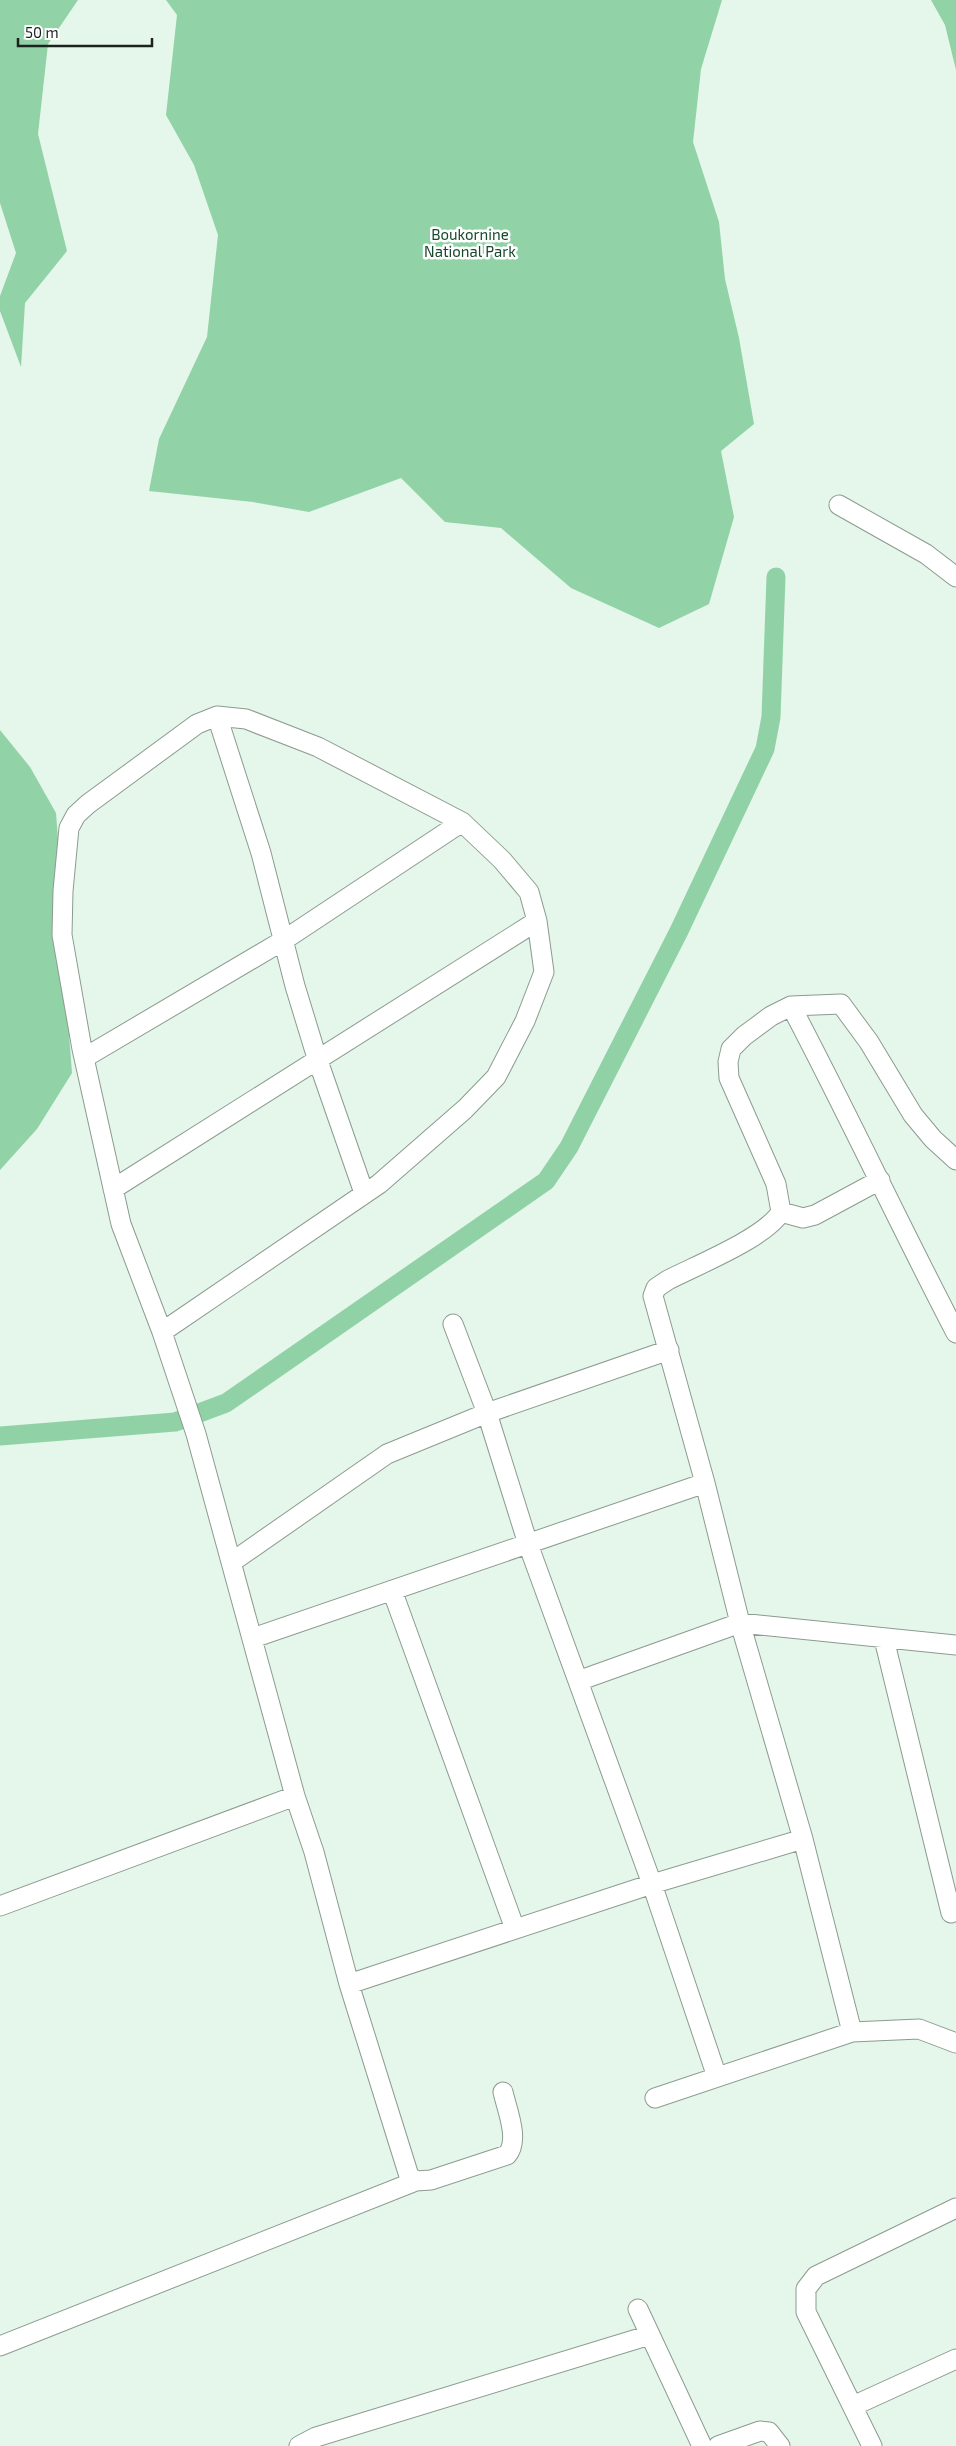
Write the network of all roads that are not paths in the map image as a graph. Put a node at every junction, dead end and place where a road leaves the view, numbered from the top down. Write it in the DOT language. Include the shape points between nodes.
graph roads {
  1 [pos="839,505"];
  2 [pos="956,577"];
  3 [pos="217,716"];
  4 [pos="462,822"];
  5 [pos="537,921"];
  6 [pos="284,940"];
  7 [pos="791,1006"];
  8 [pos="84,1058"];
  9 [pos="317,1058"];
  10 [pos="956,1160"];
  11 [pos="880,1180"];
  12 [pos="113,1189"];
  13 [pos="364,1193"];
  14 [pos="781,1212"];
  15 [pos="453,1324"];
  16 [pos="162,1332"];
  17 [pos="956,1333"];
  18 [pos="669,1350"];
  19 [pos="487,1413"];
  20 [pos="705,1483"];
  21 [pos="528,1544"];
  22 [pos="232,1562"];
  23 [pos="392,1590"];
  24 [pos="740,1622"];
  25 [pos="253,1638"];
  26 [pos="884,1639"];
  27 [pos="956,1645"];
  28 [pos="578,1681"];
  29 [pos="295,1796"];
  30 [pos="802,1839"];
  31 [pos="652,1884"];
  32 [pos="0,1906"];
  33 [pos="951,1913"];
  34 [pos="515,1930"];
  35 [pos="350,1984"];
  36 [pos="852,2032"];
  37 [pos="956,2043"];
  38 [pos="718,2077"];
  39 [pos="503,2092"];
  40 [pos="655,2098"];
  41 [pos="416,2181"];
  42 [pos="956,2208"];
  43 [pos="638,2309"];
  44 [pos="650,2336"];
  45 [pos="0,2346"];
  46 [pos="956,2359"];
  47 [pos="853,2406"];
  48 [pos="299,2446"];
  49 [pos="702,2446"];
  50 [pos="718,2446"];
  51 [pos="780,2446"];
  52 [pos="872,2446"];
  1 -- 2 [label="street" via="926,554"];
  3 -- 4 [label="street" via="246,720 318,747"];
  3 -- 6 [label="street" via="261,853"];
  3 -- 8 [label="street" via="197,724 88,804 76,814 69,828 62,935"];
  4 -- 5 [label="street" via="502,860 529,892"];
  4 -- 6 [label="street"];
  5 -- 9 [label="street"];
  5 -- 13 [label="street" via="544,972 525,1021 496,1077 465,1110"];
  6 -- 8 [label="street"];
  6 -- 9 [label="street"];
  7 -- 10 [label="street" via="836,1003 844,1006 870,1042 912,1116"];
  7 -- 11 [label="street"];
  7 -- 14 [label="street" via="770,1016 744,1036 732,1050 728,1062 729,1078 776,1184"];
  8 -- 12 [label="street"];
  9 -- 12 [label="street"];
  9 -- 13 [label="street"];
  11 -- 14 [label="street" via="815,1215 803,1218"];
  11 -- 17 [label="street" via="900,1226"];
  12 -- 16 [label="street" via="121,1224"];
  13 -- 16 [label="street"];
  14 -- 18 [label="street" via="775,1222 756,1235 656,1288 654,1296"];
  15 -- 19 [label="street"];
  16 -- 22 [label="street" via="196,1434"];
  18 -- 19 [label="street"];
  18 -- 20 [label="street"];
  19 -- 21 [label="street"];
  19 -- 22 [label="street" via="387,1454"];
  20 -- 21 [label="street"];
  20 -- 24 [label="street"];
  21 -- 23 [label="street"];
  21 -- 28 [label="street"];
  22 -- 25 [label="street"];
  23 -- 25 [label="street"];
  23 -- 34 [label="street"];
  24 -- 26 [label="street"];
  24 -- 28 [label="street"];
  24 -- 30 [label="street"];
  25 -- 29 [label="street"];
  26 -- 27 [label="street"];
  26 -- 33 [label="street"];
  28 -- 31 [label="street"];
  29 -- 32 [label="street"];
  29 -- 35 [label="street" via="314,1852"];
  30 -- 31 [label="street"];
  30 -- 36 [label="street"];
  31 -- 34 [label="street"];
  31 -- 38 [label="street"];
  34 -- 35 [label="street"];
  35 -- 41 [label="street" via="409,2176"];
  36 -- 37 [label="street" via="918,2029"];
  36 -- 38 [label="street"];
  38 -- 40 [label="street"];
  39 -- 41 [label="street" via="513,2139 513,2148 507,2155 431,2180"];
  41 -- 45 [label="street"];
  42 -- 47 [label="street" via="816,2276 806,2289 806,2312"];
  43 -- 44 [label="street"];
  44 -- 48 [label="street" via="316,2437"];
  44 -- 49 [label="street"];
  46 -- 47 [label="street"];
  47 -- 52 [label="street"];
  50 -- 51 [label="street" via="760,2431 769,2432"];
}
